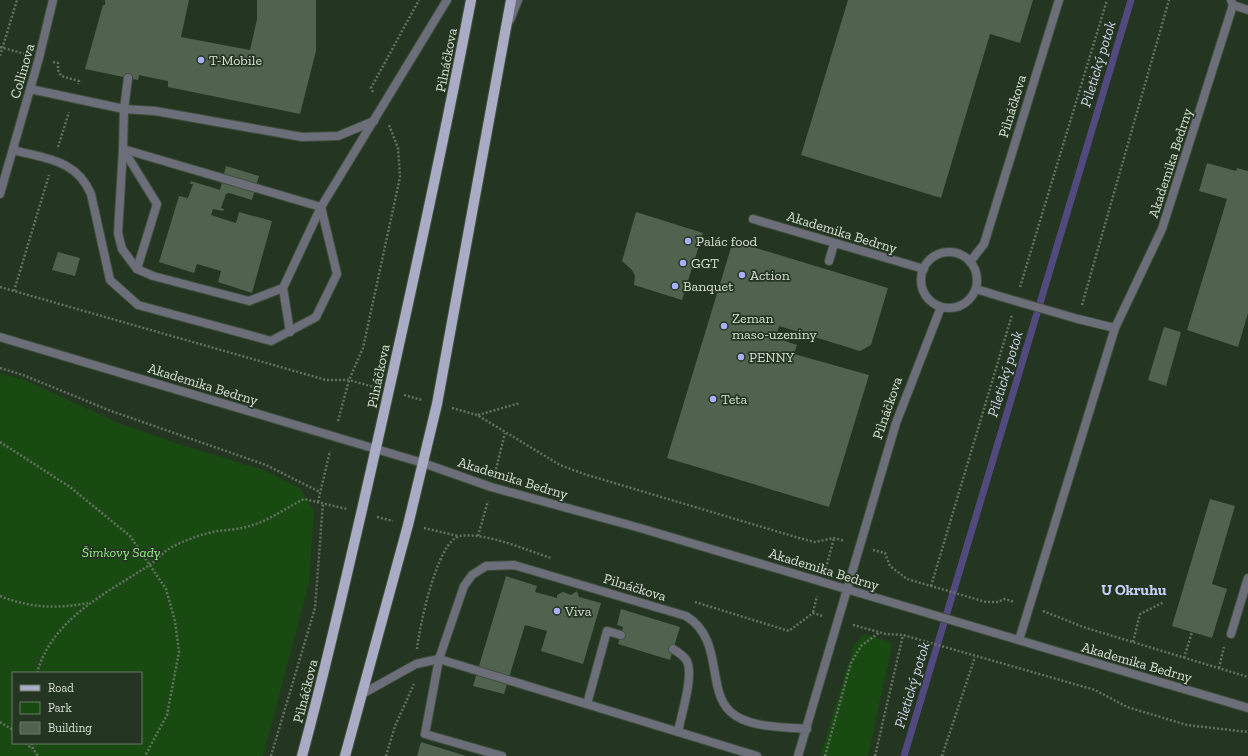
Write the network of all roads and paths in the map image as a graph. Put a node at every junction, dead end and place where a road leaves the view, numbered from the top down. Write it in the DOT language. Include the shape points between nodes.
graph roads {
  1 [pos="17,0"];
  2 [pos="53,0"];
  3 [pos="419,0"];
  4 [pos="447,0"];
  5 [pos="471,0"];
  6 [pos="511,0"];
  7 [pos="518,0"];
  8 [pos="1059,0"];
  9 [pos="1169,0"];
  10 [pos="1232,3"];
  11 [pos="1248,10"];
  12 [pos="506,30"];
  13 [pos="1,48"];
  14 [pos="27,55"];
  15 [pos="0,56"];
  16 [pos="46,60"];
  17 [pos="128,78"];
  18 [pos="76,88"];
  19 [pos="30,89"];
  20 [pos="124,109"];
  21 [pos="69,111"];
  22 [pos="380,112"];
  23 [pos="374,121"];
  24 [pos="57,148"];
  25 [pos="123,149"];
  26 [pos="13,150"];
  27 [pos="50,173"];
  28 [pos="0,194"];
  29 [pos="321,207"];
  30 [pos="753,219"];
  31 [pos="834,244"];
  32 [pos="828,261"];
  33 [pos="970,262"];
  34 [pos="137,269"];
  35 [pos="924,270"];
  36 [pos="0,287"];
  37 [pos="283,288"];
  38 [pos="976,289"];
  39 [pos="14,291"];
  40 [pos="941,307"];
  41 [pos="1078,319"];
  42 [pos="1115,328"];
  43 [pos="290,332"];
  44 [pos="0,337"];
  45 [pos="0,368"];
  46 [pos="349,380"];
  47 [pos="389,390"];
  48 [pos="520,403"];
  49 [pos="437,404"];
  50 [pos="477,415"];
  51 [pos="0,442"];
  52 [pos="376,449"];
  53 [pos="423,463"];
  54 [pos="320,492"];
  55 [pos="323,503"];
  56 [pos="361,513"];
  57 [pos="408,524"];
  58 [pos="458,536"];
  59 [pos="859,546"];
  60 [pos="554,559"];
  61 [pos="150,565"];
  62 [pos="1248,578"];
  63 [pos="847,590"];
  64 [pos="0,596"];
  65 [pos="976,599"];
  66 [pos="690,601"];
  67 [pos="1164,602"];
  68 [pos="89,603"];
  69 [pos="838,621"];
  70 [pos="1083,627"];
  71 [pos="880,632"];
  72 [pos="1192,632"];
  73 [pos="1231,634"];
  74 [pos="621,635"];
  75 [pos="903,635"];
  76 [pos="1019,640"];
  77 [pos="1133,642"];
  78 [pos="1225,643"];
  79 [pos="673,649"];
  80 [pos="975,657"];
  81 [pos="1184,658"];
  82 [pos="439,659"];
  83 [pos="416,664"];
  84 [pos="1219,668"];
  85 [pos="37,672"];
  86 [pos="1248,677"];
  87 [pos="364,693"];
  88 [pos="587,704"];
  89 [pos="1248,708"];
  90 [pos="0,722"];
  91 [pos="12,729"];
  92 [pos="807,729"];
  93 [pos="678,732"];
  94 [pos="1248,732"];
  95 [pos="27,744"];
  96 [pos="32,744"];
  97 [pos="33,749"];
  98 [pos="38,756"];
  99 [pos="145,756"];
  100 [pos="271,756"];
  101 [pos="302,756"];
  102 [pos="345,756"];
  103 [pos="386,756"];
  104 [pos="502,756"];
  105 [pos="757,756"];
  106 [pos="798,756"];
  107 [pos="825,756"];
  108 [pos="875,756"];
  109 [pos="942,756"];
  1 -- 13 [label="path"];
  2 -- 19 [label="street, Collinova"];
  3 -- 22 [label="path" via="372,88"];
  4 -- 22 [label="street"];
  5 -- 47 [label="main road, Pilnáčkova"];
  6 -- 12 [label="main road"];
  7 -- 12 [label="street"];
  8 -- 33 [label="street, Pilnáčkova" via="984,244"];
  9 -- 41 [label="path"];
  10 -- 11 [label="street"];
  10 -- 42 [label="street, Akademika Bedrny" via="1162,229"];
  12 -- 49 [label="main road"];
  13 -- 14 [label="path"];
  13 -- 15 [label="path"];
  16 -- 18 [label="path" via="58,64 61,76 79,81"];
  17 -- 20 [label="street"];
  19 -- 20 [label="street"];
  19 -- 26 [label="street, Collinova"];
  20 -- 23 [label="street" via="155,111 302,138 338,136"];
  20 -- 25 [label="street"];
  21 -- 24 [label="path"];
  22 -- 23 [label="street"];
  22 -- 46 [label="path" via="390,126 398,148 400,176 363,348"];
  23 -- 29 [label="street"];
  25 -- 29 [label="street"];
  25 -- 34 [label="street" via="118,233 122,249"];
  25 -- 34 [label="street" via="157,204"];
  26 -- 28 [label="street, Collinova"];
  26 -- 43 [label="street" via="64,164 77,171 86,182 91,194 110,280 138,305 271,341"];
  27 -- 39 [label="path"];
  29 -- 37 [label="street"];
  29 -- 43 [label="street" via="337,274 316,317"];
  30 -- 31 [label="street, Akademika Bedrny"];
  31 -- 32 [label="street"];
  31 -- 35 [label="street, Akademika Bedrny"];
  33 -- 35 [label="street" via="958,254 944,253 928,262"];
  33 -- 38 [label="street" via="977,279"];
  34 -- 37 [label="street" via="153,276 249,301"];
  35 -- 40 [label="street" via="922,278 926,296"];
  36 -- 39 [label="path"];
  37 -- 43 [label="street"];
  38 -- 40 [label="street" via="972,296 958,307"];
  38 -- 41 [label="street, bridge"];
  39 -- 46 [label="path" via="326,380"];
  40 -- 59 [label="street, Pilnáčkova" via="896,422"];
  41 -- 42 [label="street"];
  42 -- 76 [label="street, Akademika Bedrny"];
  44 -- 52 [label="street, Akademika Bedrny"];
  45 -- 54 [label="path" via="111,411 266,464"];
  46 -- 47 [label="path"];
  47 -- 49 [label="path"];
  47 -- 52 [label="main road, Pilnáčkova"];
  48 -- 50 [label="path"];
  49 -- 50 [label="path"];
  49 -- 53 [label="main road"];
  50 -- 59 [label="path" via="560,465 584,474 799,538 815,542 834,538"];
  51 -- 61 [label="path" via="70,487 130,536"];
  52 -- 53 [label="street, Akademika Bedrny"];
  52 -- 56 [label="main road, Pilnáčkova"];
  53 -- 57 [label="main road"];
  53 -- 63 [label="street, Akademika Bedrny" via="491,487 640,528"];
  55 -- 56 [label="path"];
  55 -- 61 [label="path" via="304,499 249,527 202,535 171,547"];
  55 -- 100 [label="path" via="315,608"];
  56 -- 57 [label="path"];
  56 -- 101 [label="main road, Pilnáčkova" via="325,670"];
  57 -- 58 [label="path"];
  57 -- 87 [label="main road"];
  58 -- 60 [label="path" via="478,536"];
  58 -- 83 [label="path" via="435,570 420,630"];
  59 -- 63 [label="street, Pilnáčkova"];
  59 -- 65 [label="path" via="885,553 890,566 906,579"];
  61 -- 68 [label="path"];
  61 -- 99 [label="path" via="166,589 175,621 179,652 167,715"];
  62 -- 73 [label="street"];
  63 -- 69 [label="street, Pilnáčkova"];
  63 -- 76 [label="street, Akademika Bedrny"];
  64 -- 68 [label="path" via="31,606 50,608"];
  66 -- 69 [label="path" via="789,631 813,612"];
  67 -- 77 [label="path" via="1140,614"];
  68 -- 85 [label="path" via="59,633 47,650"];
  69 -- 71 [label="path"];
  69 -- 92 [label="street, Pilnáčkova"];
  70 -- 77 [label="path"];
  71 -- 75 [label="path"];
  71 -- 107 [label="path" via="862,646 851,663"];
  72 -- 81 [label="path"];
  74 -- 88 [label="street" via="607,631"];
  75 -- 80 [label="path"];
  75 -- 108 [label="path"];
  76 -- 89 [label="street, Akademika Bedrny"];
  77 -- 81 [label="path"];
  78 -- 84 [label="path"];
  79 -- 93 [label="street" via="686,660 689,667 689,681"];
  80 -- 94 [label="path" via="1095,690 1127,707 1186,725"];
  80 -- 109 [label="path"];
  81 -- 84 [label="path"];
  82 -- 83 [label="street"];
  82 -- 88 [label="street"];
  82 -- 92 [label="street, Pilnáčkova" via="464,586 472,574 486,566 514,565 686,616 694,621 708,639 720,694 725,706 734,715 762,724"];
  82 -- 104 [label="street, Pilnáčkova" via="425,734"];
  83 -- 87 [label="street"];
  83 -- 103 [label="path" via="415,682 395,726"];
  84 -- 86 [label="path"];
  87 -- 102 [label="main road"];
  88 -- 93 [label="street"];
  90 -- 91 [label="path"];
  92 -- 106 [label="street, Pilnáčkova"];
  93 -- 105 [label="street"];
  95 -- 97 [label="path"];
  96 -- 97 [label="path"];
  97 -- 98 [label="path"];
}
